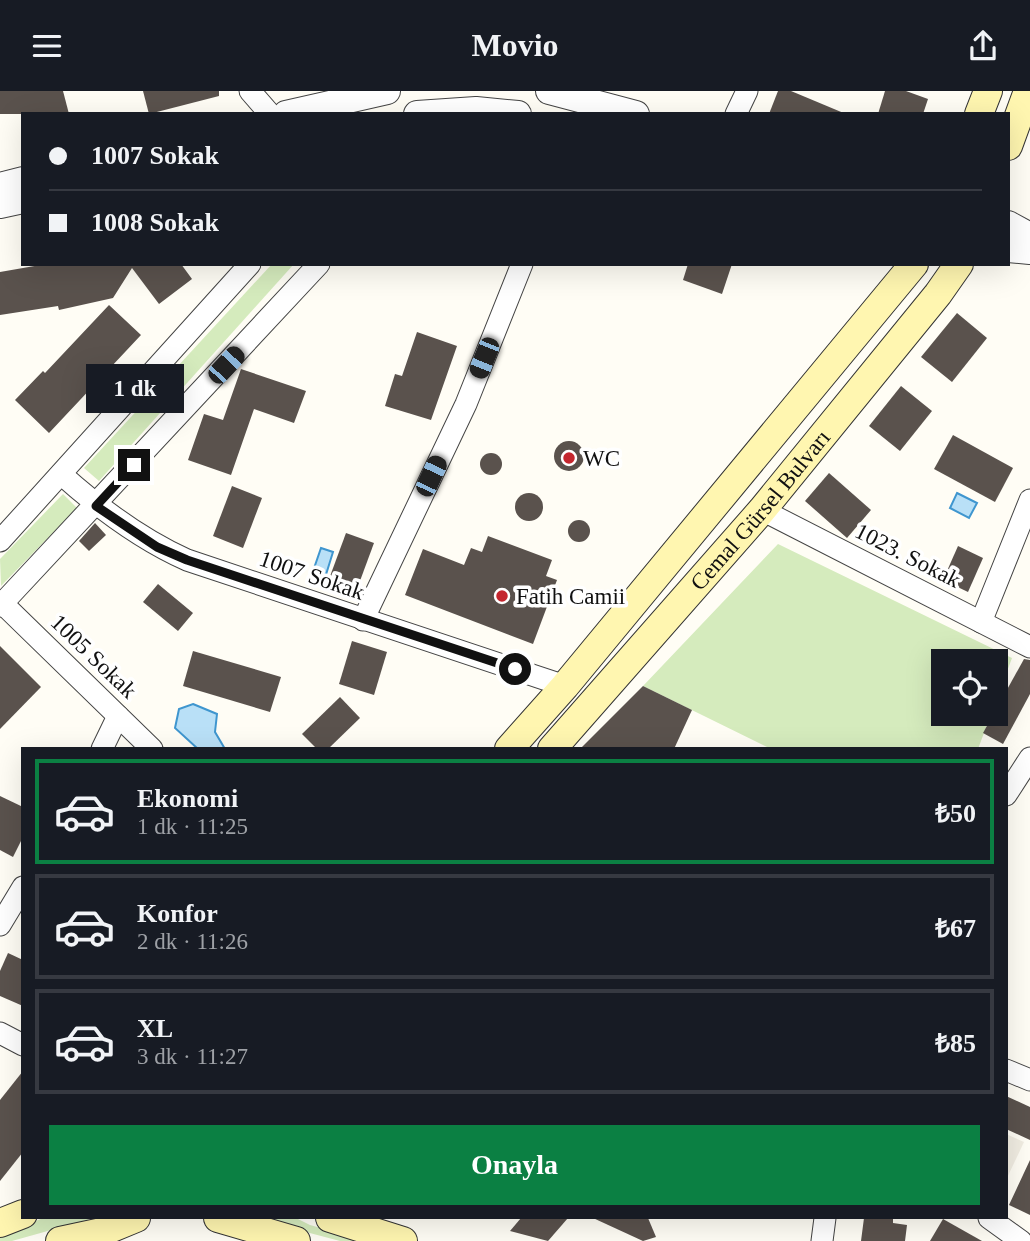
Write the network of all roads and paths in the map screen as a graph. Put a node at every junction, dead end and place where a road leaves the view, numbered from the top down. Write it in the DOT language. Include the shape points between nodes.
graph roads {
  1 [pos="250,91"];
  2 [pos="385,91"];
  3 [pos="747,91"];
  4 [pos="988,91"];
  5 [pos="1028,91"];
  6 [pos="556,92"];
  7 [pos="268,112"];
  8 [pos="295,112"];
  9 [pos="446,112"];
  10 [pos="497,112"];
  11 [pos="629,112"];
  12 [pos="737,112"];
  13 [pos="980,112"];
  14 [pos="1010,140"];
  15 [pos="21,181"];
  16 [pos="0,186"];
  17 [pos="21,200"];
  18 [pos="0,205"];
  19 [pos="1010,225"];
  20 [pos="1030,236"];
  21 [pos="1010,249"];
  22 [pos="1030,251"];
  23 [pos="248,266"];
  24 [pos="317,266"];
  25 [pos="521,266"];
  26 [pos="913,266"];
  27 [pos="958,266"];
  28 [pos="61,474"];
  29 [pos="1030,500"];
  30 [pos="96,506"];
  31 [pos="762,510"];
  32 [pos="0,541"];
  33 [pos="1,604"];
  34 [pos="363,620"];
  35 [pos="981,622"];
  36 [pos="1030,647"];
  37 [pos="565,686"];
  38 [pos="118,716"];
  39 [pos="103,747"];
  40 [pos="150,747"];
  41 [pos="511,747"];
  42 [pos="554,747"];
  43 [pos="1030,758"];
  44 [pos="1017,787"];
  45 [pos="21,890"];
  46 [pos="0,925"];
  47 [pos="0,1033"];
  48 [pos="21,1044"];
  49 [pos="1008,1070"];
  50 [pos="1030,1080"];
  51 [pos="21,1215"];
  52 [pos="134,1219"];
  53 [pos="221,1219"];
  54 [pos="333,1219"];
  55 [pos="825,1219"];
  56 [pos="990,1219"];
  57 [pos="0,1223"];
  58 [pos="101,1236"];
  59 [pos="60,1241"];
  60 [pos="296,1241"];
  61 [pos="403,1241"];
  62 [pos="822,1241"];
  63 [pos="1021,1241"];
  1 -- 7 [label="street"];
  2 -- 8 [label="street"];
  3 -- 12 [label="street"];
  4 -- 13 [label="main road"];
  5 -- 14 [label="main road"];
  6 -- 11 [label="street"];
  9 -- 10 [label="street"];
  15 -- 16 [label="street"];
  17 -- 18 [label="street"];
  19 -- 20 [label="street"];
  21 -- 22 [label="street"];
  23 -- 28 [label="street"];
  24 -- 30 [label="street"];
  25 -- 34 [label="street" via="466,404"];
  26 -- 37 [label="main road, Cemal Gürsel Bulvarı"];
  27 -- 31 [label="main road, Cemal Gürsel Bulvarı"];
  28 -- 30 [label="street, 1007 Sokak"];
  28 -- 32 [label="street"];
  29 -- 35 [label="street"];
  30 -- 33 [label="street"];
  30 -- 34 [label="street, 1007 Sokak" via="157,547 187,560"];
  31 -- 35 [label="street, 1023. Sokak"];
  31 -- 42 [label="main road, Cemal Gürsel Bulvarı"];
  33 -- 38 [label="street, 1005 Sokak"];
  34 -- 37 [label="street, 1007 Sokak"];
  35 -- 36 [label="street, 1023. Sokak"];
  37 -- 41 [label="main road, Cemal Gürsel Bulvarı"];
  38 -- 39 [label="street"];
  38 -- 40 [label="street, 1005 Sokak"];
  43 -- 44 [label="street"];
  45 -- 46 [label="street"];
  47 -- 48 [label="street"];
  49 -- 50 [label="street"];
  51 -- 57 [label="main road"];
  52 -- 58 [label="main road"];
  53 -- 60 [label="main road"];
  54 -- 61 [label="main road"];
  55 -- 62 [label="street"];
  56 -- 63 [label="street"];
  58 -- 59 [label="main road"];
}
